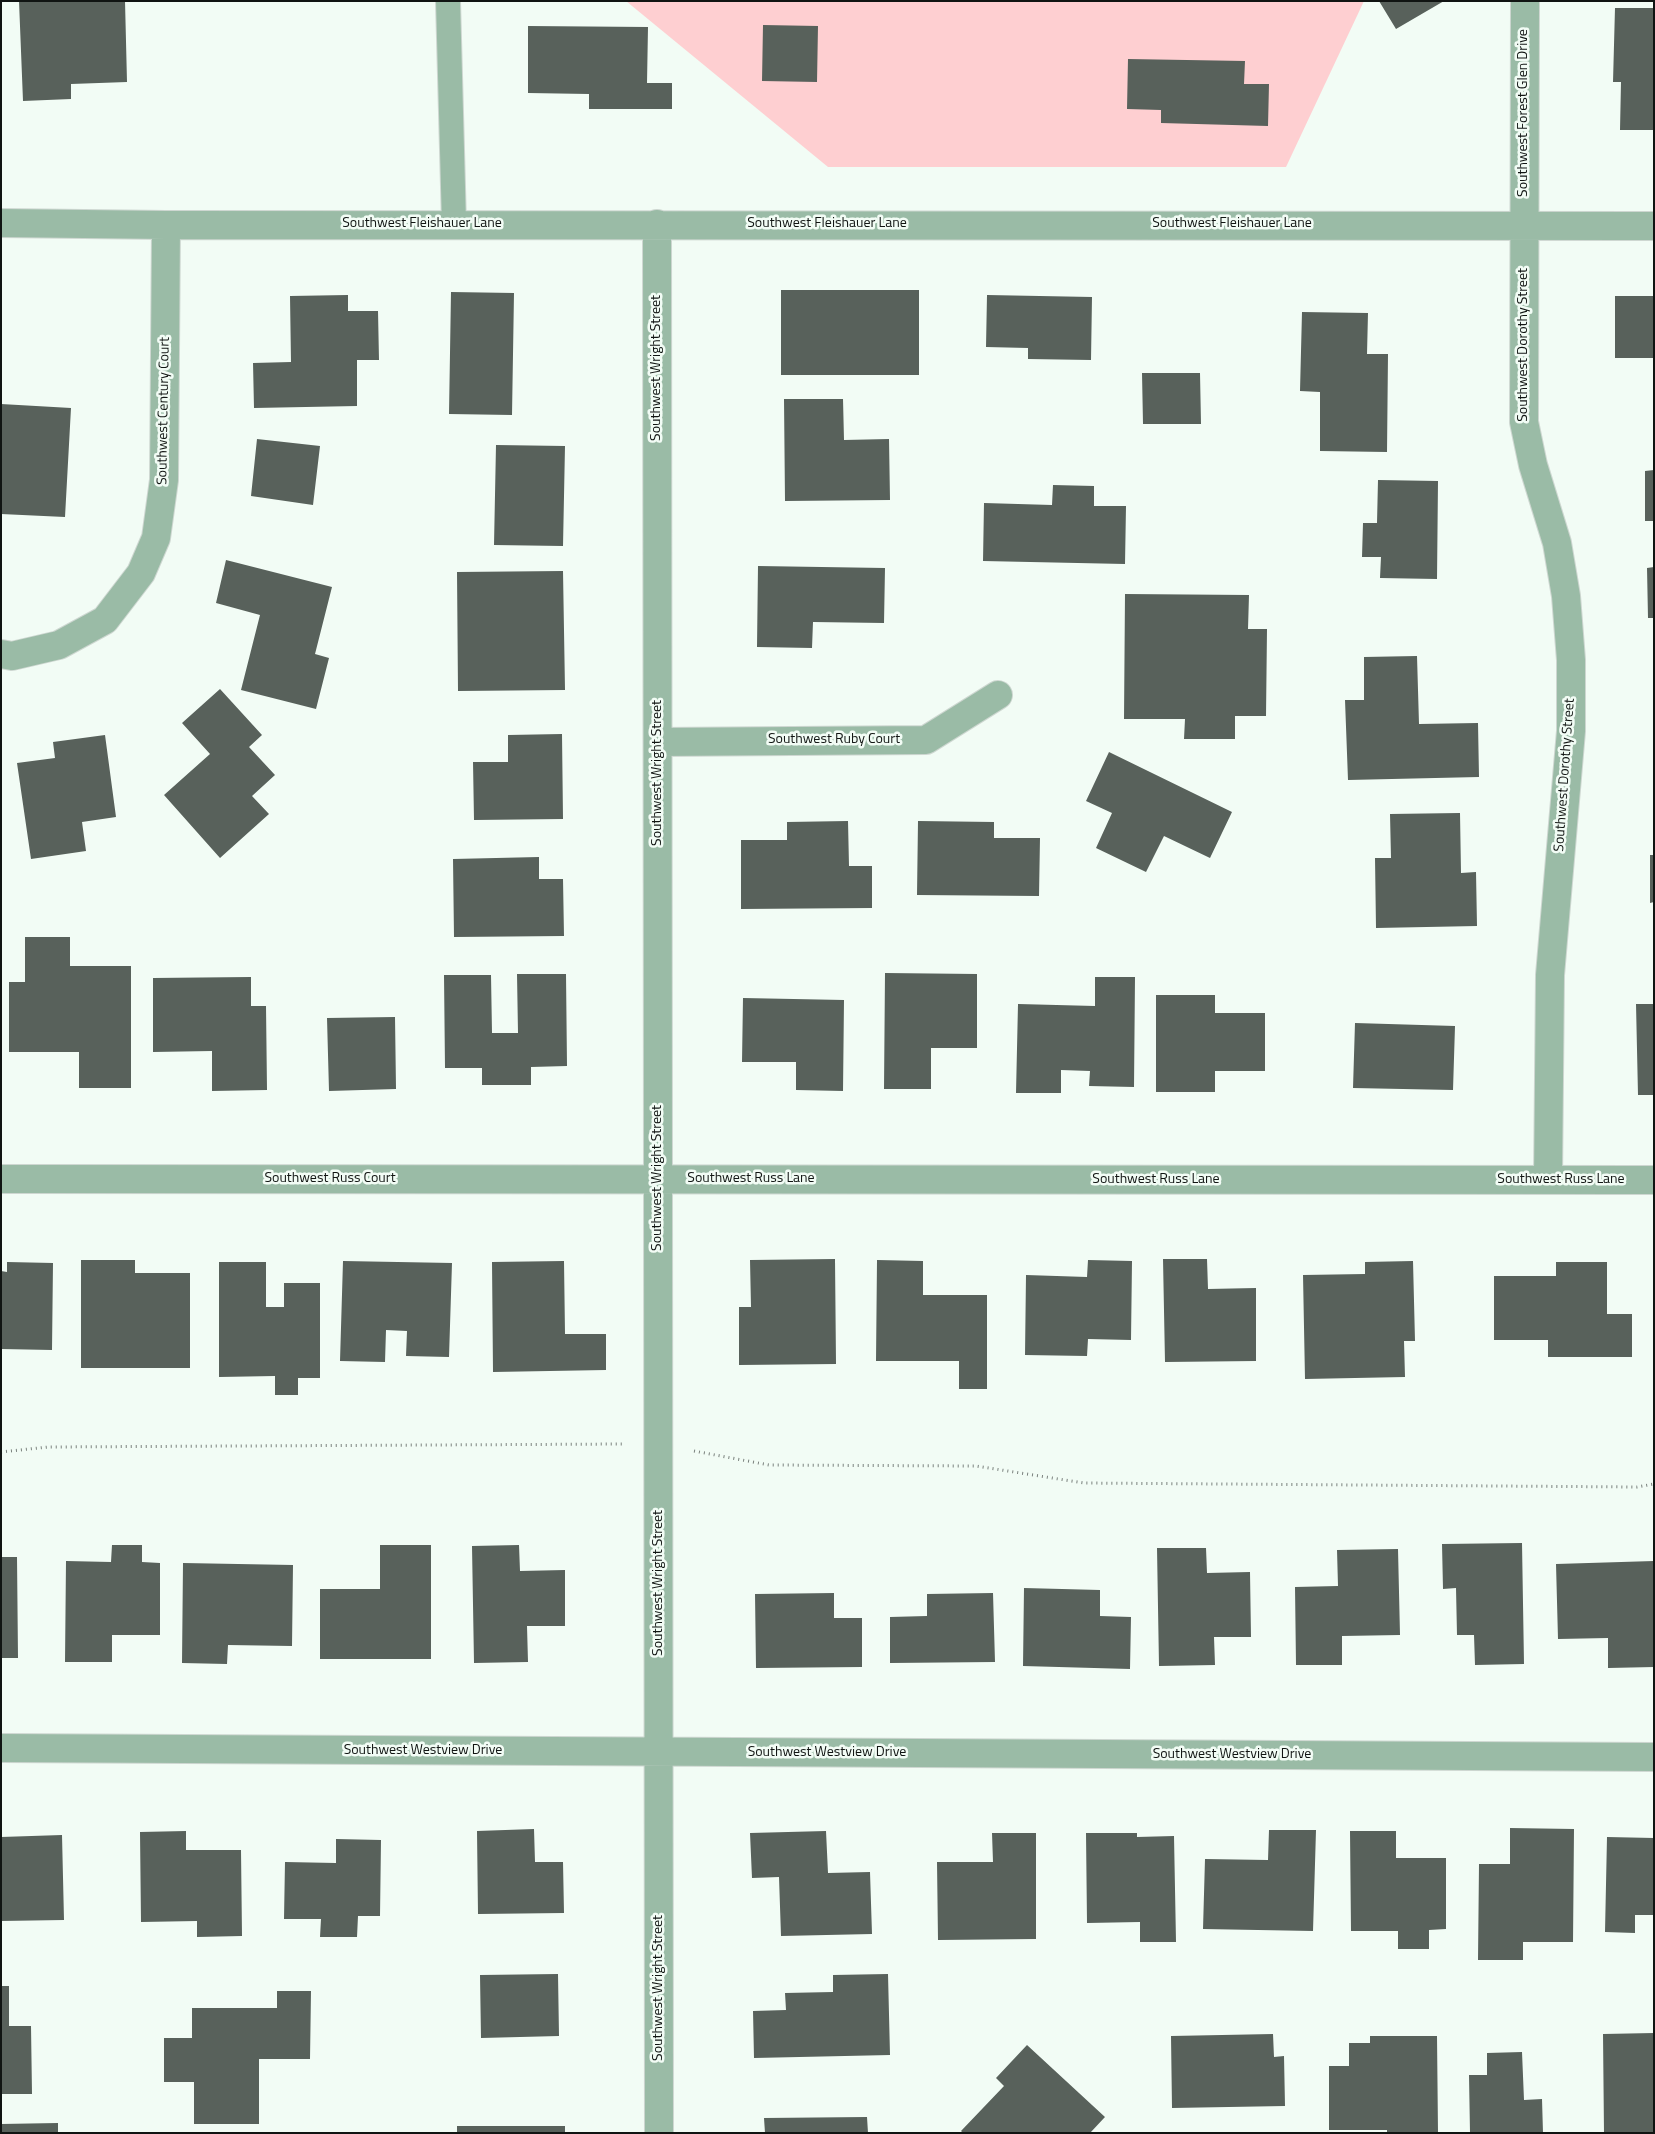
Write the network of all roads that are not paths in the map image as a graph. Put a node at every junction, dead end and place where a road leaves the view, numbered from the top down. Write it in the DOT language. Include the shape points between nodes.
graph roads {
  1 [pos="448,1"];
  2 [pos="1525,1"];
  3 [pos="1,223"];
  4 [pos="454,224"];
  5 [pos="657,224"];
  6 [pos="1524,224"];
  7 [pos="166,225"];
  8 [pos="1654,226"];
  9 [pos="1,654"];
  10 [pos="998,695"];
  11 [pos="658,742"];
  12 [pos="1,1178"];
  13 [pos="658,1179"];
  14 [pos="1548,1180"];
  15 [pos="1654,1180"];
  16 [pos="1,1748"];
  17 [pos="659,1752"];
  18 [pos="1654,1757"];
  19 [pos="659,2133"];
  1 -- 4 [label="lane"];
  2 -- 6 [label="street, Southwest Forest Glen Drive"];
  3 -- 7 [label="street, Southwest Fleishauer Lane"];
  4 -- 5 [label="street, Southwest Fleishauer Lane"];
  4 -- 7 [label="street, Southwest Fleishauer Lane"];
  5 -- 6 [label="street, Southwest Fleishauer Lane"];
  5 -- 11 [label="street, Southwest Wright Street"];
  6 -- 8 [label="street, Southwest Fleishauer Lane"];
  6 -- 14 [label="street, Southwest Dorothy Street" via="1524,422 1533,465 1557,543 1566,596 1571,660 1571,731 1550,975"];
  7 -- 9 [label="street, Southwest Century Court" via="164,480 156,538 141,573 105,620 59,645 12,656"];
  10 -- 11 [label="street, Southwest Ruby Court" via="926,740"];
  11 -- 13 [label="street, Southwest Wright Street"];
  12 -- 13 [label="street, Southwest Russ Court"];
  13 -- 14 [label="street, Southwest Russ Lane"];
  13 -- 17 [label="street, Southwest Wright Street"];
  14 -- 15 [label="street, Southwest Russ Lane"];
  16 -- 17 [label="street, Southwest Westview Drive"];
  17 -- 18 [label="street, Southwest Westview Drive"];
  17 -- 19 [label="street, Southwest Wright Street"];
}
